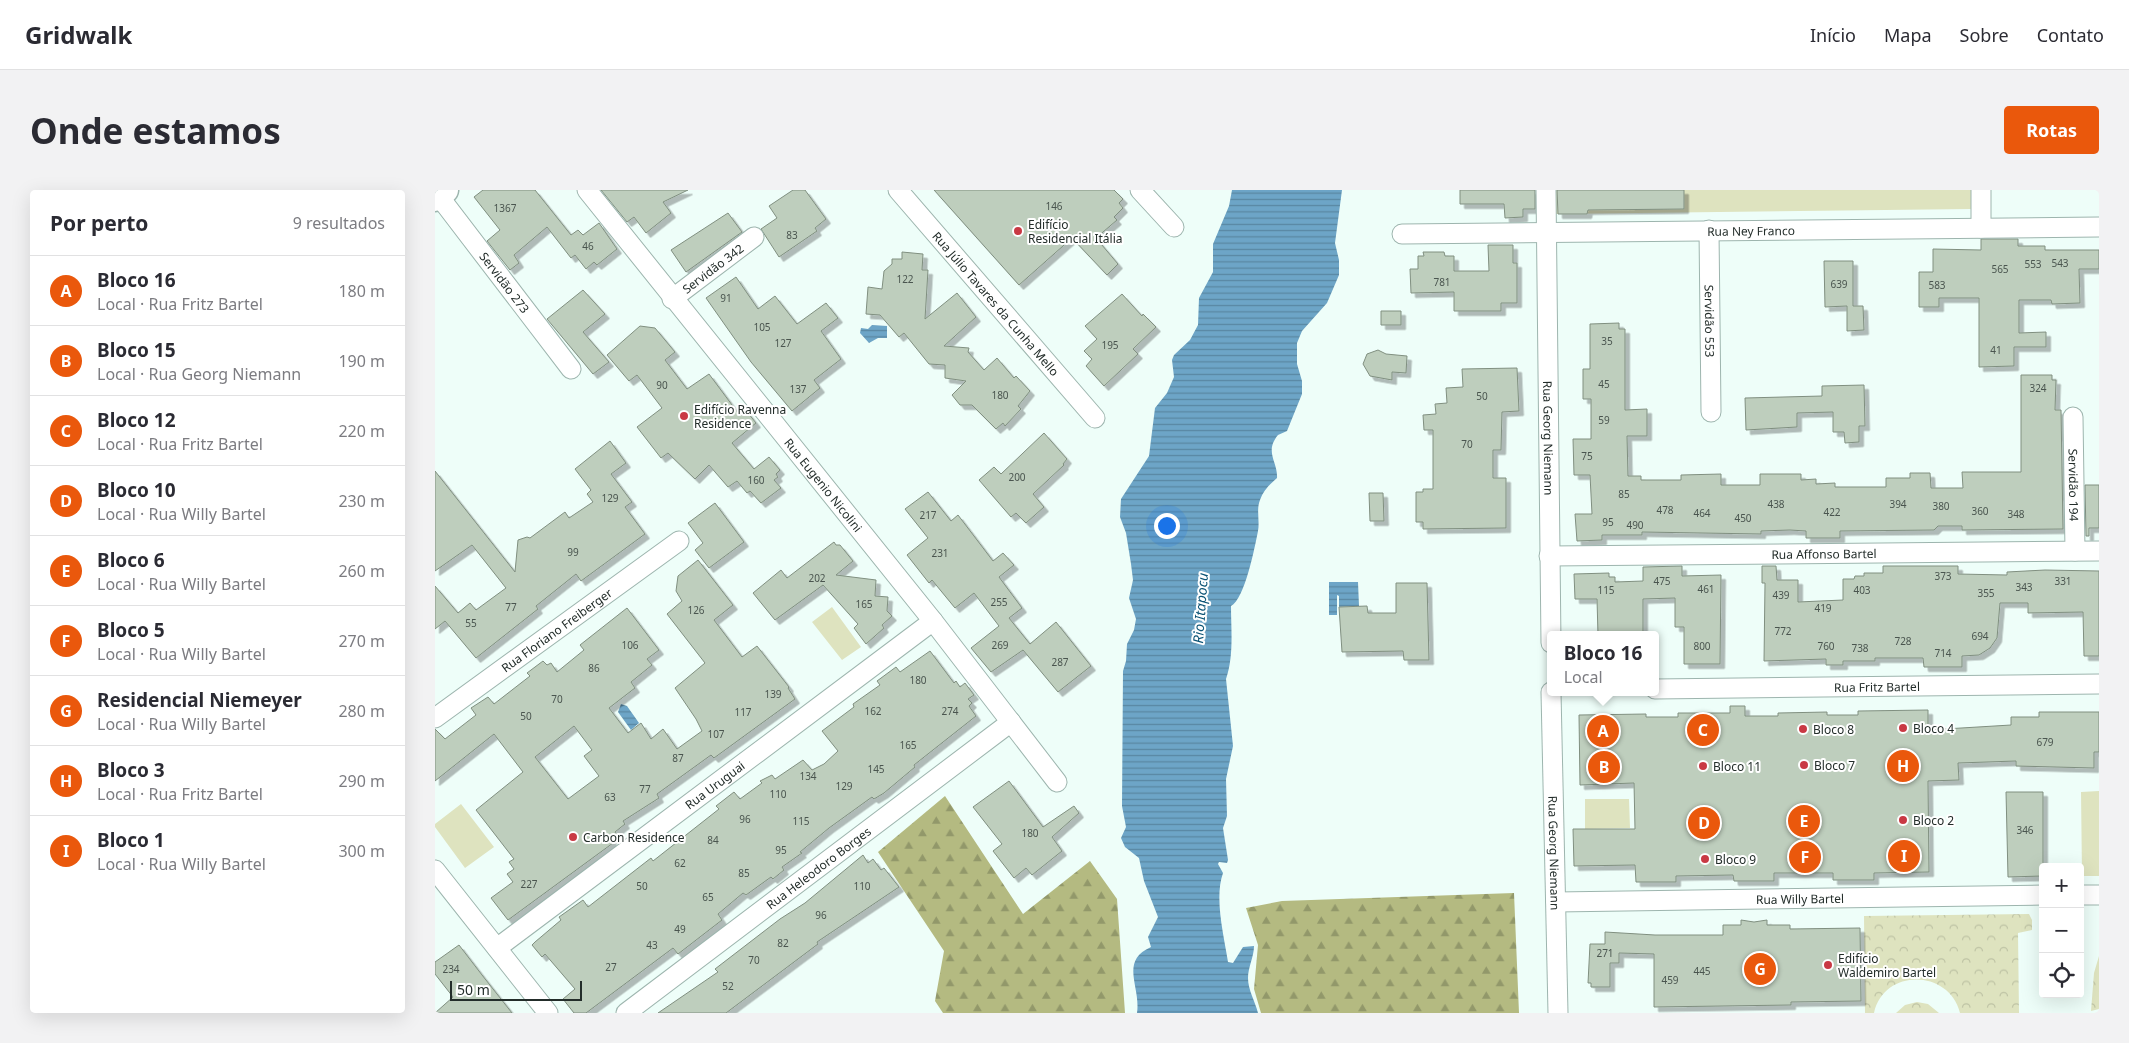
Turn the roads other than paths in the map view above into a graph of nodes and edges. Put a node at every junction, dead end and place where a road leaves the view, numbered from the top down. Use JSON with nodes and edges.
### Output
{"nodes":[{"id":1,"x":587,"y":190,"type":"edge"},
{"id":2,"x":899,"y":190,"type":"edge"},
{"id":3,"x":1139,"y":190,"type":"edge"},
{"id":4,"x":1546,"y":190,"type":"edge"},
{"id":5,"x":1981,"y":190,"type":"edge"},
{"id":6,"x":440,"y":194,"type":"edge"},
{"id":7,"x":1174,"y":227,"type":"dead end"},
{"id":8,"x":2099,"y":227,"type":"edge"},
{"id":9,"x":1981,"y":228,"type":"junction"},
{"id":10,"x":1709,"y":230,"type":"junction"},
{"id":11,"x":1545,"y":232,"type":"junction"},
{"id":12,"x":1402,"y":234,"type":"dead end"},
{"id":13,"x":754,"y":237,"type":"dead end"},
{"id":14,"x":672,"y":299,"type":"junction"},
{"id":15,"x":571,"y":369,"type":"dead end"},
{"id":16,"x":1711,"y":412,"type":"dead end"},
{"id":17,"x":2073,"y":417,"type":"dead end"},
{"id":18,"x":1095,"y":418,"type":"dead end"},
{"id":19,"x":679,"y":541,"type":"dead end"},
{"id":20,"x":2075,"y":551,"type":"junction"},
{"id":21,"x":2099,"y":551,"type":"edge"},
{"id":22,"x":1549,"y":556,"type":"junction"},
{"id":23,"x":933,"y":621,"type":"junction"},
{"id":24,"x":1551,"y":631,"type":"edge"},
{"id":25,"x":2099,"y":684,"type":"edge"},
{"id":26,"x":1659,"y":689,"type":"edge"},
{"id":27,"x":1551,"y":696,"type":"edge"},
{"id":28,"x":435,"y":718,"type":"edge"},
{"id":29,"x":1011,"y":722,"type":"junction"},
{"id":30,"x":1057,"y":782,"type":"dead end"},
{"id":31,"x":435,"y":870,"type":"edge"},
{"id":32,"x":2099,"y":894,"type":"edge"},
{"id":33,"x":2039,"y":895,"type":"edge"},
{"id":34,"x":2084,"y":895,"type":"edge"},
{"id":35,"x":1555,"y":902,"type":"junction"},
{"id":36,"x":497,"y":948,"type":"junction"},
{"id":37,"x":548,"y":1013,"type":"edge"},
{"id":38,"x":627,"y":1013,"type":"edge"},
{"id":39,"x":1558,"y":1013,"type":"edge"}],
"edges":[{"from":1,"to":14,"type":"street","name":"Rua Eugenio Nicolini"},
{"from":2,"to":18,"type":"street","name":"Rua Júlio Tavares da Cunha Mello"},
{"from":3,"to":7,"type":"street"},
{"from":4,"to":11,"type":"street","name":"Rua Georg Niemann"},
{"from":5,"to":9,"type":"street"},
{"from":6,"to":15,"type":"street","name":"Servidão 273"},
{"from":8,"to":9,"type":"street","name":"Rua Ney Franco"},
{"from":9,"to":10,"type":"street","name":"Rua Ney Franco"},
{"from":10,"to":11,"type":"street","name":"Rua Ney Franco"},
{"from":10,"to":16,"type":"street","name":"Servidão 553"},
{"from":11,"to":12,"type":"street","name":"Rua Ney Franco"},
{"from":11,"to":22,"type":"street","name":"Rua Georg Niemann"},
{"from":13,"to":14,"type":"street","name":"Servidão 342"},
{"from":14,"to":23,"type":"street","name":"Rua Eugenio Nicolini"},
{"from":17,"to":20,"type":"street","name":"Servidão 194"},
{"from":19,"to":28,"type":"street","name":"Rua Floriano Freiberger"},
{"from":20,"to":21,"type":"street","name":"Rua Affonso Bartel"},
{"from":20,"to":22,"type":"street","name":"Rua Affonso Bartel"},
{"from":22,"to":24,"type":"street","name":"Rua Georg Niemann"},
{"from":23,"to":29,"type":"street","name":"Rua Eugenio Nicolini"},
{"from":23,"to":36,"type":"street","name":"Rua Uruguai"},
{"from":25,"to":26,"type":"street","name":"Rua Fritz Bartel"},
{"from":27,"to":35,"type":"street","name":"Rua Georg Niemann"},
{"from":29,"to":30,"type":"street","name":"Rua Eugenio Nicolini"},
{"from":29,"to":38,"type":"street","name":"Rua Heleodoro Borges"},
{"from":31,"to":36,"type":"street"},
{"from":32,"to":34,"type":"street"},
{"from":33,"to":35,"type":"street","name":"Rua Willy Bartel"},
{"from":35,"to":39,"type":"street","name":"Rua Georg Niemann"},
{"from":36,"to":37,"type":"street"}]}
